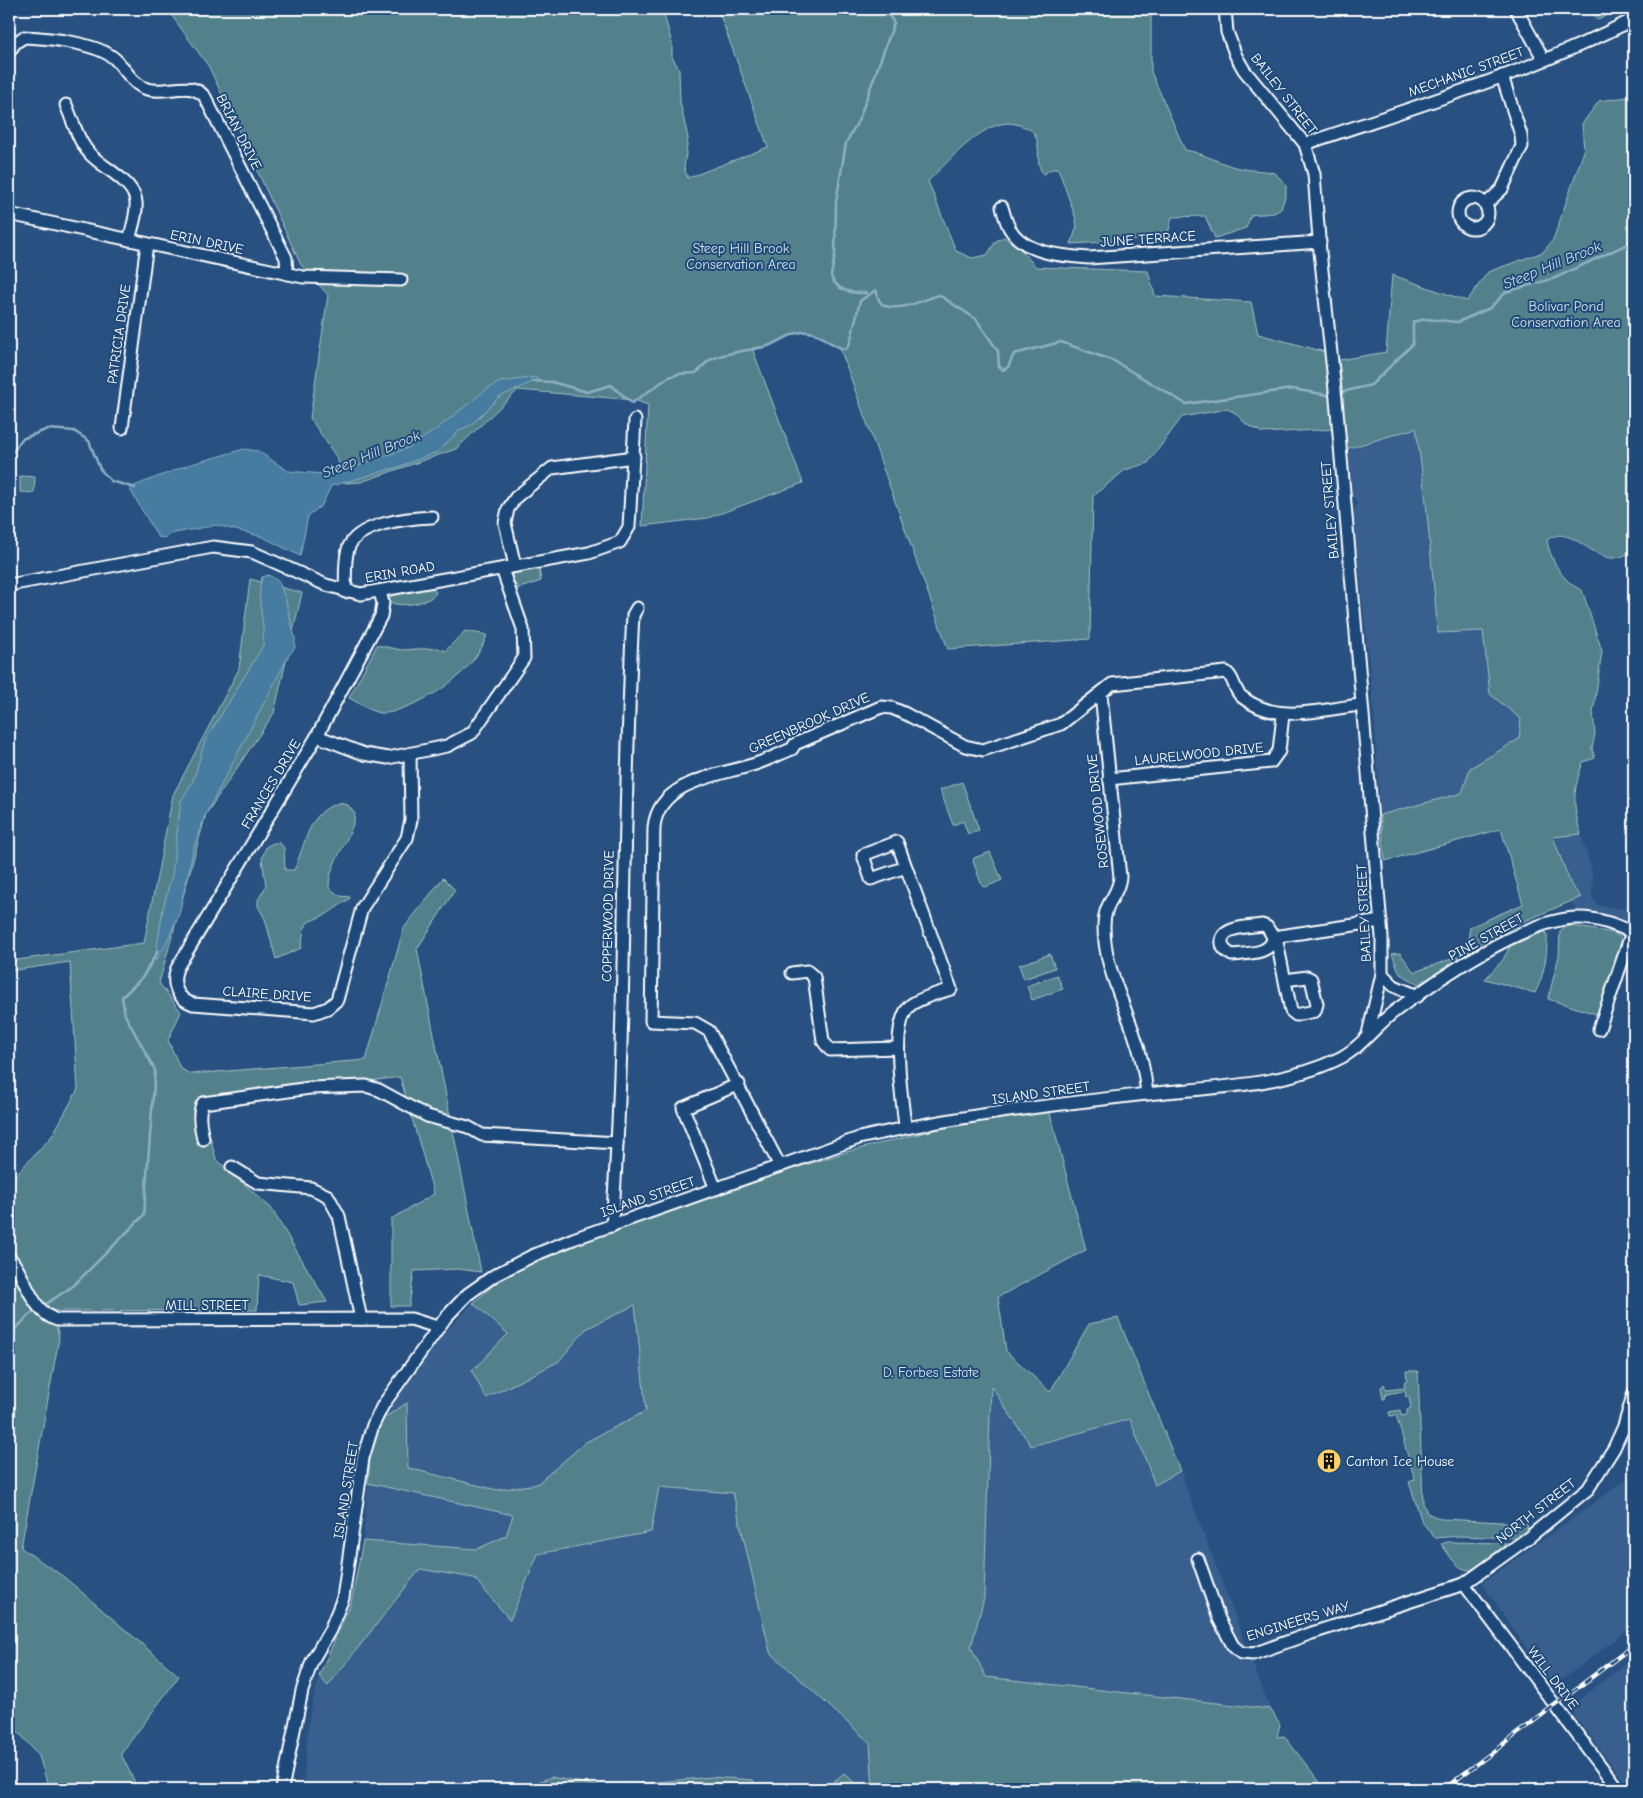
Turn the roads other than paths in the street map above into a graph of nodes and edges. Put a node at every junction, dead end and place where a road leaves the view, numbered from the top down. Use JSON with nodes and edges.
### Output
{"nodes":[{"id":1,"x":1225,"y":9,"type":"edge"},
{"id":2,"x":1516,"y":9,"type":"edge"},
{"id":3,"x":1634,"y":19,"type":"edge"},
{"id":4,"x":9,"y":52,"type":"edge"},
{"id":5,"x":1544,"y":60,"type":"junction"},
{"id":6,"x":1502,"y":76,"type":"junction"},
{"id":7,"x":66,"y":105,"type":"dead end"},
{"id":8,"x":1305,"y":144,"type":"junction"},
{"id":9,"x":1486,"y":205,"type":"dead end"},
{"id":10,"x":1002,"y":207,"type":"dead end"},
{"id":11,"x":9,"y":214,"type":"edge"},
{"id":12,"x":129,"y":240,"type":"junction"},
{"id":13,"x":1320,"y":242,"type":"junction"},
{"id":14,"x":147,"y":244,"type":"junction"},
{"id":15,"x":287,"y":274,"type":"junction"},
{"id":16,"x":402,"y":280,"type":"dead end"},
{"id":17,"x":635,"y":420,"type":"dead end"},
{"id":18,"x":122,"y":428,"type":"dead end"},
{"id":19,"x":634,"y":457,"type":"junction"},
{"id":20,"x":432,"y":516,"type":"dead end"},
{"id":21,"x":515,"y":566,"type":"junction"},
{"id":22,"x":502,"y":568,"type":"junction"},
{"id":23,"x":9,"y":585,"type":"edge"},
{"id":24,"x":345,"y":592,"type":"junction"},
{"id":25,"x":380,"y":592,"type":"junction"},
{"id":26,"x":637,"y":608,"type":"dead end"},
{"id":27,"x":1101,"y":694,"type":"junction"},
{"id":28,"x":1361,"y":705,"type":"junction"},
{"id":29,"x":1283,"y":714,"type":"junction"},
{"id":30,"x":317,"y":736,"type":"junction"},
{"id":31,"x":410,"y":755,"type":"junction"},
{"id":32,"x":1109,"y":779,"type":"junction"},
{"id":33,"x":906,"y":867,"type":"dead end"},
{"id":34,"x":1381,"y":920,"type":"junction"},
{"id":35,"x":1633,"y":932,"type":"edge"},
{"id":36,"x":792,"y":973,"type":"dead end"},
{"id":37,"x":1382,"y":974,"type":"junction"},
{"id":38,"x":1285,"y":980,"type":"dead end"},
{"id":39,"x":175,"y":987,"type":"joint"},
{"id":40,"x":1418,"y":996,"type":"junction"},
{"id":41,"x":1599,"y":1029,"type":"dead end"},
{"id":42,"x":1368,"y":1034,"type":"junction"},
{"id":43,"x":898,"y":1048,"type":"junction"},
{"id":44,"x":739,"y":1084,"type":"junction"},
{"id":45,"x":1147,"y":1094,"type":"junction"},
{"id":46,"x":905,"y":1127,"type":"junction"},
{"id":47,"x":203,"y":1139,"type":"dead end"},
{"id":48,"x":617,"y":1143,"type":"junction"},
{"id":49,"x":780,"y":1166,"type":"junction"},
{"id":50,"x":232,"y":1167,"type":"dead end"},
{"id":51,"x":716,"y":1189,"type":"junction"},
{"id":52,"x":612,"y":1226,"type":"junction"},
{"id":53,"x":9,"y":1257,"type":"edge"},
{"id":54,"x":361,"y":1319,"type":"junction"},
{"id":55,"x":438,"y":1327,"type":"junction"},
{"id":56,"x":1634,"y":1392,"type":"edge"},
{"id":57,"x":1198,"y":1559,"type":"dead end"},
{"id":58,"x":1464,"y":1584,"type":"junction"},
{"id":59,"x":282,"y":1789,"type":"edge"},
{"id":60,"x":1618,"y":1789,"type":"edge"}],
"edges":[{"from":1,"to":8,"type":"street","name":"BAILEY STREET"},
{"from":2,"to":5,"type":"street"},
{"from":3,"to":5,"type":"street","name":"MECHANIC STREET"},
{"from":4,"to":15,"type":"street","name":"BRIAN DRIVE"},
{"from":5,"to":6,"type":"street","name":"MECHANIC STREET"},
{"from":6,"to":8,"type":"street","name":"MECHANIC STREET"},
{"from":6,"to":9,"type":"street"},
{"from":7,"to":12,"type":"street"},
{"from":8,"to":13,"type":"street","name":"BAILEY STREET"},
{"from":10,"to":13,"type":"street","name":"JUNE TERRACE"},
{"from":11,"to":12,"type":"street","name":"ERIN DRIVE"},
{"from":12,"to":14,"type":"street","name":"ERIN DRIVE"},
{"from":13,"to":28,"type":"street","name":"BAILEY STREET"},
{"from":14,"to":15,"type":"street","name":"ERIN DRIVE"},
{"from":14,"to":18,"type":"street","name":"PATRICIA DRIVE"},
{"from":15,"to":16,"type":"street","name":"ERIN DRIVE"},
{"from":17,"to":19,"type":"street","name":"ERIN ROAD"},
{"from":19,"to":21,"type":"street","name":"ERIN ROAD"},
{"from":19,"to":21,"type":"street"},
{"from":20,"to":24,"type":"street"},
{"from":21,"to":22,"type":"street","name":"ERIN ROAD"},
{"from":22,"to":25,"type":"street","name":"ERIN ROAD"},
{"from":22,"to":31,"type":"street"},
{"from":23,"to":24,"type":"street","name":"ERIN ROAD"},
{"from":24,"to":25,"type":"street","name":"ERIN ROAD"},
{"from":25,"to":30,"type":"street","name":"FRANCES DRIVE"},
{"from":26,"to":48,"type":"street","name":"COPPERWOOD DRIVE"},
{"from":27,"to":29,"type":"street","name":"GREENBROOK DRIVE"},
{"from":27,"to":32,"type":"street","name":"ROSEWOOD DRIVE"},
{"from":27,"to":44,"type":"street","name":"GREENBROOK DRIVE"},
{"from":28,"to":29,"type":"street","name":"GREENBROOK DRIVE"},
{"from":28,"to":34,"type":"street","name":"BAILEY STREET"},
{"from":29,"to":32,"type":"street","name":"LAURELWOOD DRIVE"},
{"from":30,"to":31,"type":"street"},
{"from":30,"to":39,"type":"street","name":"FRANCES DRIVE"},
{"from":31,"to":39,"type":"street","name":"CLAIRE DRIVE"},
{"from":32,"to":45,"type":"street","name":"ROSEWOOD DRIVE"},
{"from":33,"to":43,"type":"street"},
{"from":34,"to":37,"type":"street","name":"BAILEY STREET"},
{"from":34,"to":38,"type":"street"},
{"from":35,"to":40,"type":"street","name":"PINE STREET"},
{"from":35,"to":41,"type":"street"},
{"from":36,"to":43,"type":"street"},
{"from":37,"to":40,"type":"street"},
{"from":37,"to":42,"type":"street","name":"BAILEY STREET"},
{"from":40,"to":42,"type":"street","name":"PINE STREET"},
{"from":42,"to":45,"type":"street","name":"ISLAND STREET"},
{"from":43,"to":46,"type":"street"},
{"from":44,"to":49,"type":"street","name":"GREENBROOK DRIVE"},
{"from":44,"to":51,"type":"street"},
{"from":45,"to":46,"type":"street","name":"ISLAND STREET"},
{"from":46,"to":49,"type":"street","name":"ISLAND STREET"},
{"from":47,"to":48,"type":"street"},
{"from":48,"to":52,"type":"street","name":"COPPERWOOD DRIVE"},
{"from":49,"to":51,"type":"street","name":"ISLAND STREET"},
{"from":50,"to":54,"type":"street"},
{"from":51,"to":52,"type":"street","name":"ISLAND STREET"},
{"from":52,"to":55,"type":"street","name":"ISLAND STREET"},
{"from":53,"to":54,"type":"street","name":"MILL STREET"},
{"from":54,"to":55,"type":"street","name":"MILL STREET"},
{"from":55,"to":59,"type":"street","name":"ISLAND STREET"},
{"from":56,"to":58,"type":"street","name":"NORTH STREET"},
{"from":57,"to":58,"type":"street","name":"ENGINEERS WAY"},
{"from":58,"to":60,"type":"street","name":"WILL DRIVE"}]}
